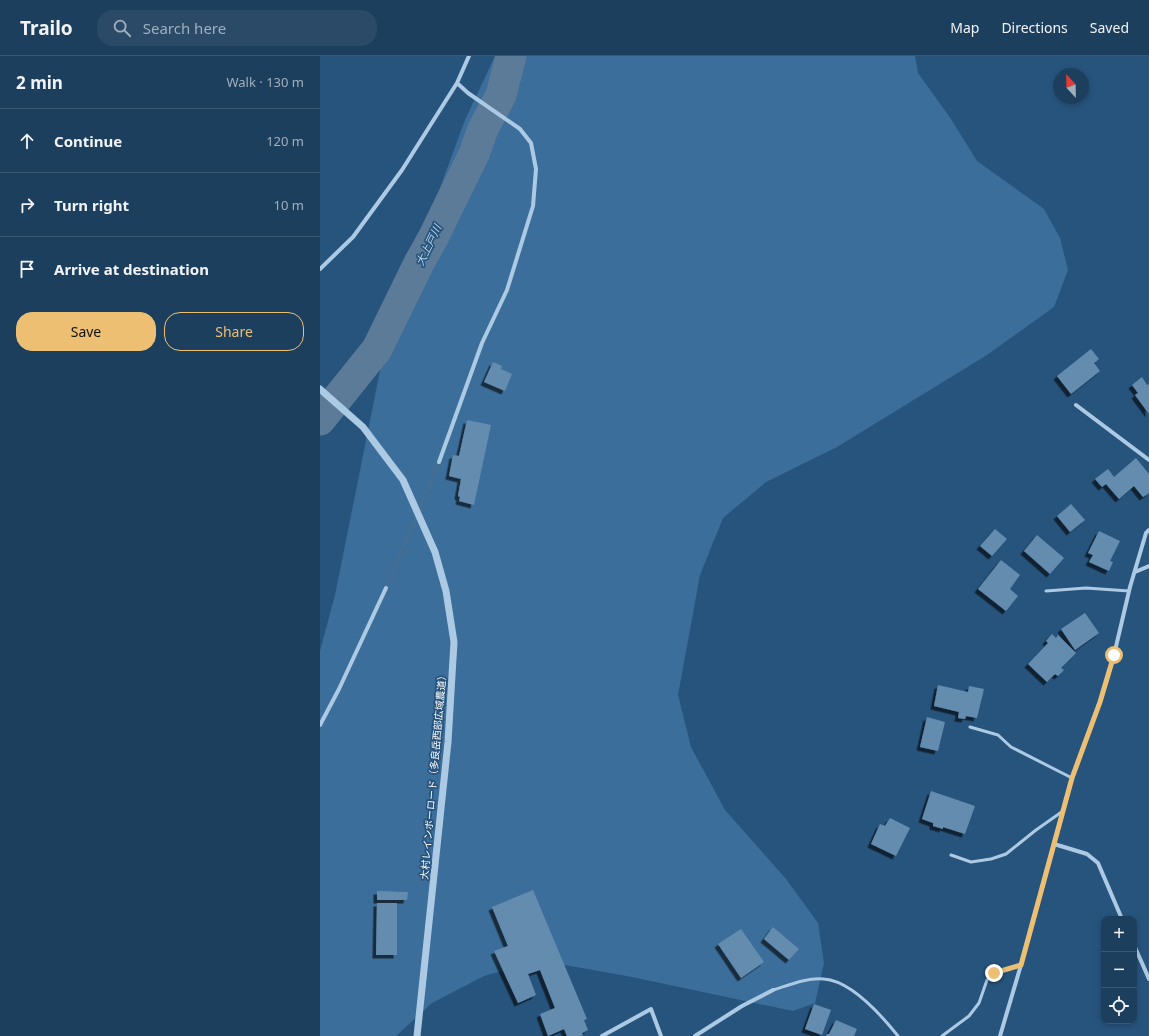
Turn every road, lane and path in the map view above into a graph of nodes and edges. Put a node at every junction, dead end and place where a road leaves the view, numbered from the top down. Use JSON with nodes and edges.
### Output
{"nodes":[{"id":1,"x":469,"y":56,"type":"edge"},
{"id":2,"x":457,"y":83,"type":"junction"},
{"id":3,"x":320,"y":269,"type":"edge"},
{"id":4,"x":320,"y":389,"type":"edge"},
{"id":5,"x":1076,"y":405,"type":"dead end"},
{"id":6,"x":1149,"y":460,"type":"edge"},
{"id":7,"x":439,"y":462,"type":"tunnel mouth"},
{"id":8,"x":1149,"y":530,"type":"edge"},
{"id":9,"x":1149,"y":566,"type":"edge"},
{"id":10,"x":1134,"y":572,"type":"junction"},
{"id":11,"x":386,"y":588,"type":"tunnel mouth"},
{"id":12,"x":1046,"y":591,"type":"dead end"},
{"id":13,"x":1129,"y":591,"type":"junction"},
{"id":14,"x":320,"y":725,"type":"edge"},
{"id":15,"x":970,"y":727,"type":"dead end"},
{"id":16,"x":1072,"y":778,"type":"junction"},
{"id":17,"x":1063,"y":811,"type":"junction"},
{"id":18,"x":1054,"y":844,"type":"junction"},
{"id":19,"x":951,"y":855,"type":"dead end"},
{"id":20,"x":1121,"y":916,"type":"edge"},
{"id":21,"x":1137,"y":952,"type":"edge"},
{"id":22,"x":1021,"y":965,"type":"junction"},
{"id":23,"x":1149,"y":979,"type":"edge"},
{"id":24,"x":773,"y":990,"type":"joint"},
{"id":25,"x":417,"y":1036,"type":"edge"},
{"id":26,"x":602,"y":1036,"type":"edge"},
{"id":27,"x":661,"y":1036,"type":"edge"},
{"id":28,"x":695,"y":1036,"type":"edge"},
{"id":29,"x":898,"y":1036,"type":"edge"},
{"id":30,"x":942,"y":1036,"type":"edge"},
{"id":31,"x":1000,"y":1036,"type":"edge"}],
"edges":[{"from":1,"to":2,"type":"street"},
{"from":2,"to":3,"type":"street"},
{"from":2,"to":7,"type":"street"},
{"from":4,"to":25,"type":"street","name":"大村レインボーロード（多良岳西部広域農道）"},
{"from":5,"to":6,"type":"street"},
{"from":8,"to":10,"type":"street"},
{"from":9,"to":10,"type":"street"},
{"from":10,"to":13,"type":"street"},
{"from":11,"to":14,"type":"street"},
{"from":12,"to":13,"type":"lane"},
{"from":13,"to":16,"type":"street"},
{"from":15,"to":16,"type":"lane"},
{"from":16,"to":17,"type":"street"},
{"from":17,"to":18,"type":"street"},
{"from":17,"to":19,"type":"lane"},
{"from":18,"to":20,"type":"street"},
{"from":18,"to":22,"type":"street"},
{"from":21,"to":23,"type":"street"},
{"from":22,"to":30,"type":"lane"},
{"from":22,"to":31,"type":"street"},
{"from":24,"to":28,"type":"street"},
{"from":24,"to":29,"type":"lane"},
{"from":26,"to":27,"type":"street"}]}
